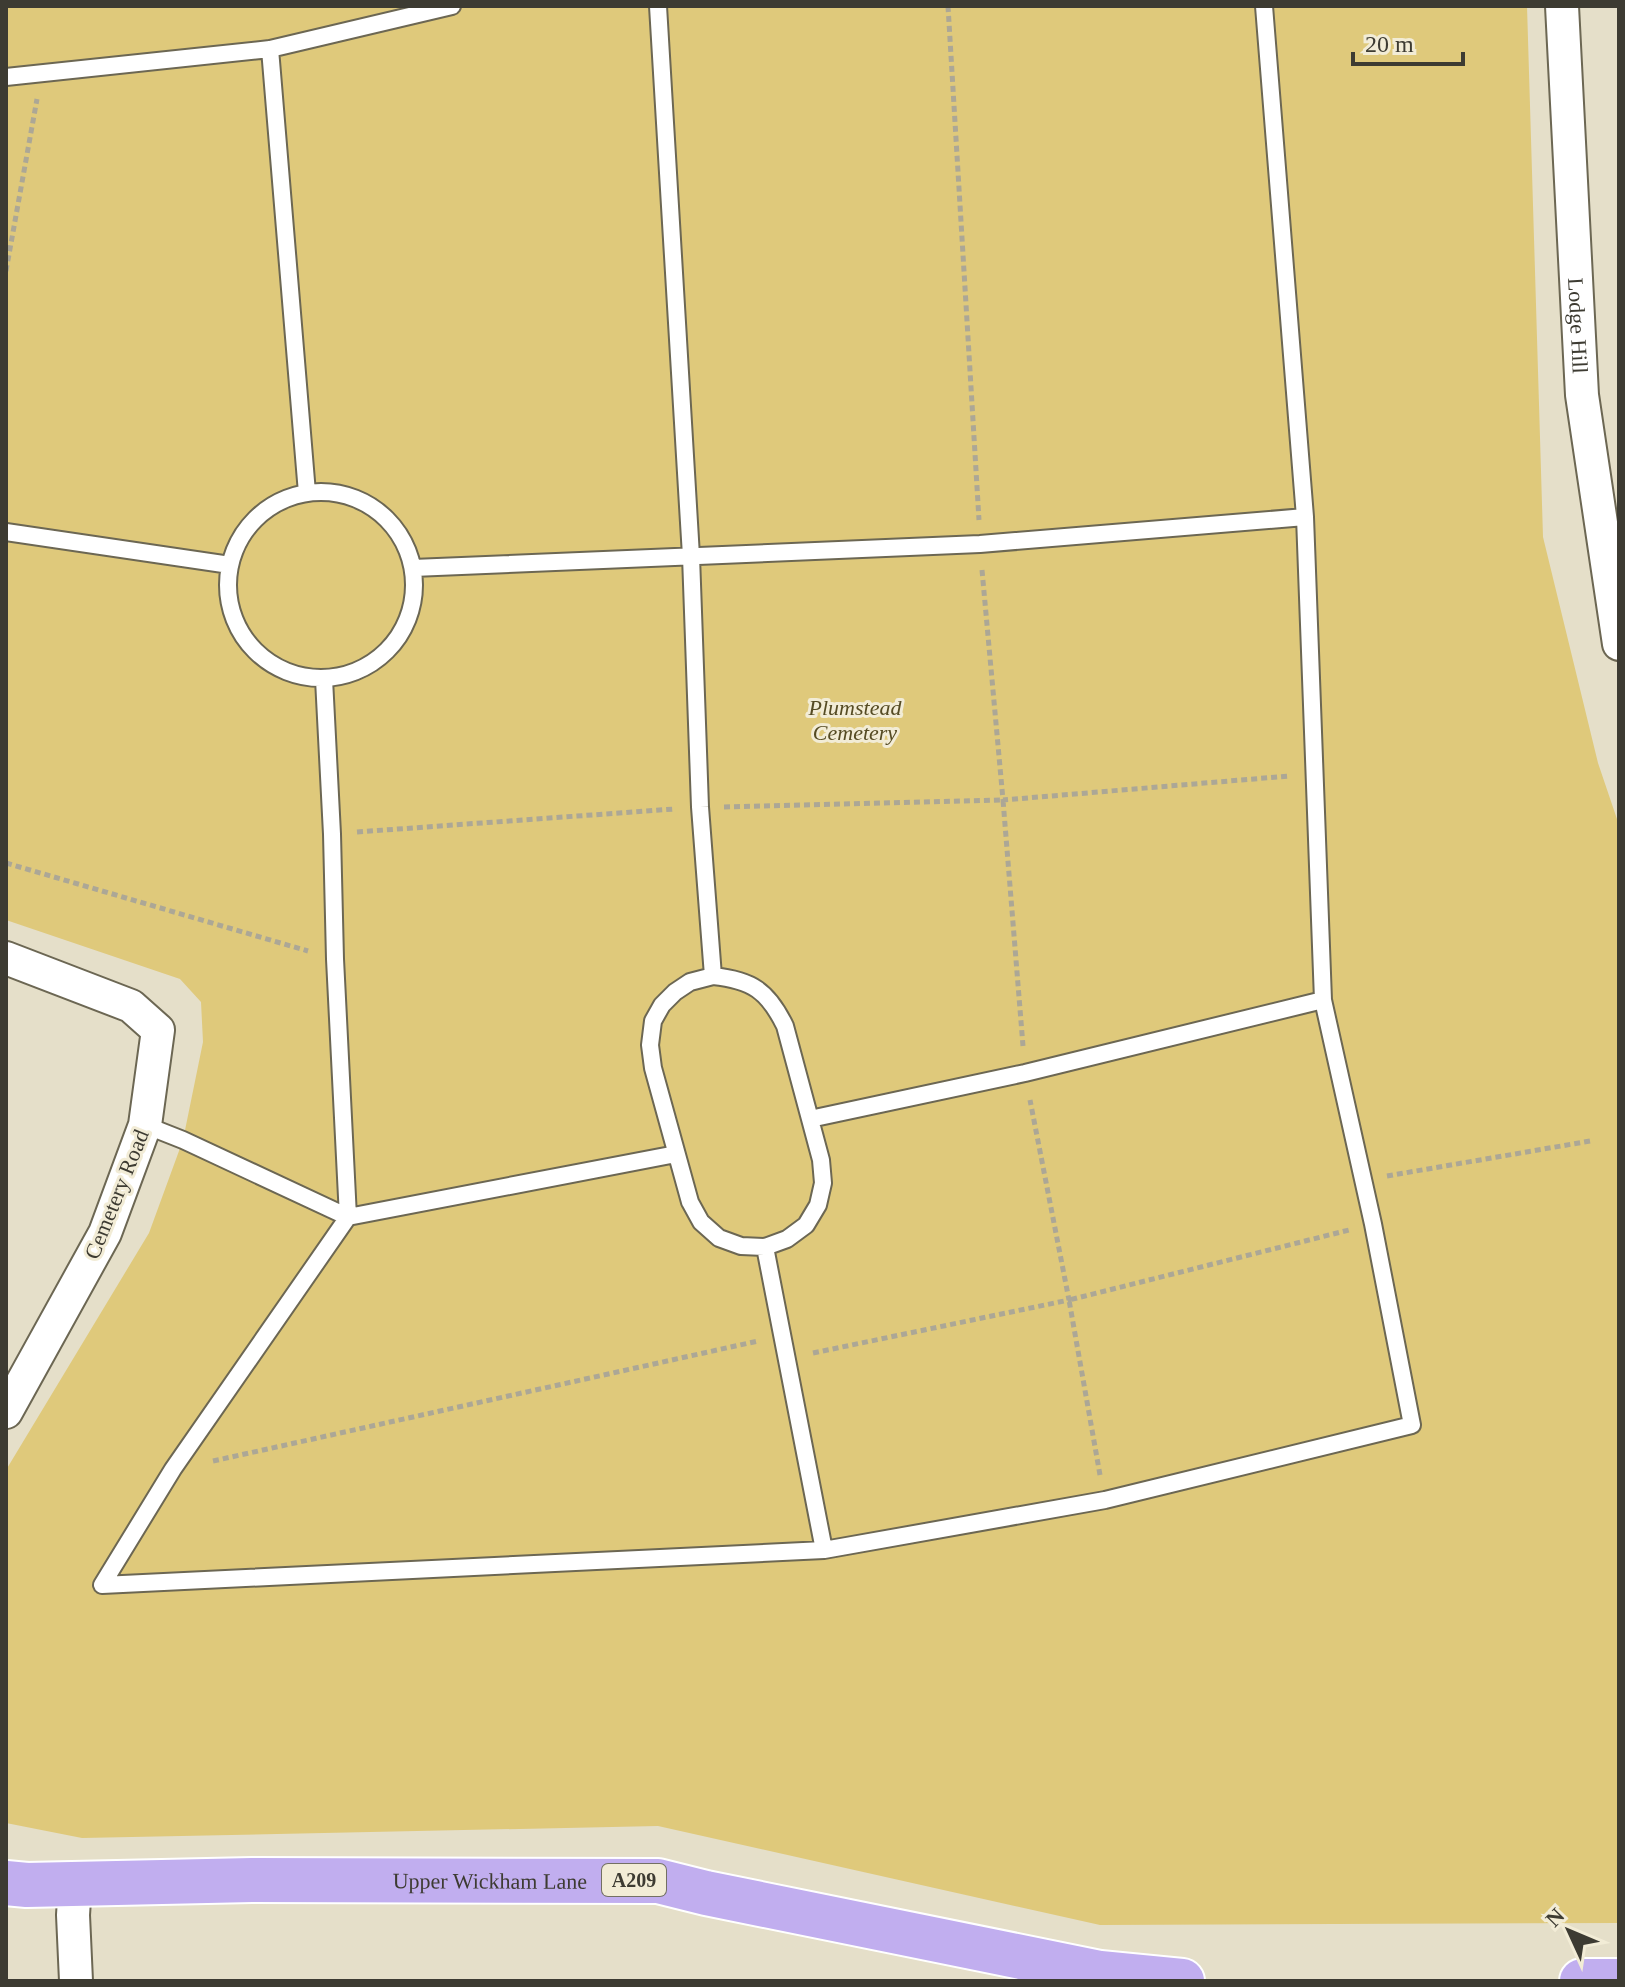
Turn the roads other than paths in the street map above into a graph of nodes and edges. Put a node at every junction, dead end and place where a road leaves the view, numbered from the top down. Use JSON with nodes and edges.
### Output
{"nodes":[{"id":1,"x":452,"y":6,"type":"edge"},
{"id":2,"x":658,"y":6,"type":"edge"},
{"id":3,"x":1264,"y":6,"type":"edge"},
{"id":4,"x":1562,"y":6,"type":"edge"},
{"id":5,"x":270,"y":49,"type":"junction"},
{"id":6,"x":6,"y":77,"type":"edge"},
{"id":7,"x":307,"y":493,"type":"junction"},
{"id":8,"x":1305,"y":517,"type":"junction"},
{"id":9,"x":6,"y":532,"type":"edge"},
{"id":10,"x":691,"y":556,"type":"junction"},
{"id":11,"x":230,"y":565,"type":"junction"},
{"id":12,"x":413,"y":568,"type":"junction"},
{"id":13,"x":1619,"y":644,"type":"edge"},
{"id":14,"x":324,"y":679,"type":"junction"},
{"id":15,"x":6,"y":958,"type":"edge"},
{"id":16,"x":713,"y":976,"type":"junction"},
{"id":17,"x":1323,"y":1000,"type":"junction"},
{"id":18,"x":810,"y":1119,"type":"junction"},
{"id":19,"x":145,"y":1125,"type":"junction"},
{"id":20,"x":676,"y":1154,"type":"junction"},
{"id":21,"x":348,"y":1217,"type":"junction"},
{"id":22,"x":765,"y":1247,"type":"junction"},
{"id":23,"x":6,"y":1412,"type":"edge"},
{"id":24,"x":824,"y":1550,"type":"junction"},
{"id":25,"x":6,"y":1883,"type":"edge"},
{"id":26,"x":75,"y":1884,"type":"junction"},
{"id":27,"x":1100,"y":1977,"type":"edge"},
{"id":28,"x":76,"y":1981,"type":"edge"},
{"id":29,"x":1182,"y":1981,"type":"edge"},
{"id":30,"x":1582,"y":1981,"type":"edge"},
{"id":31,"x":1619,"y":1981,"type":"edge"}],
"edges":[{"from":1,"to":5,"type":"lane"},
{"from":2,"to":10,"type":"lane"},
{"from":3,"to":8,"type":"lane"},
{"from":4,"to":13,"type":"street","name":"Lodge Hill"},
{"from":5,"to":6,"type":"lane"},
{"from":5,"to":7,"type":"lane"},
{"from":7,"to":11,"type":"lane"},
{"from":7,"to":12,"type":"lane"},
{"from":8,"to":10,"type":"lane"},
{"from":8,"to":17,"type":"lane"},
{"from":9,"to":11,"type":"lane"},
{"from":10,"to":12,"type":"lane"},
{"from":10,"to":16,"type":"lane"},
{"from":11,"to":14,"type":"lane"},
{"from":12,"to":14,"type":"lane"},
{"from":14,"to":21,"type":"lane"},
{"from":15,"to":19,"type":"street","name":"Cemetery Road"},
{"from":16,"to":18,"type":"lane"},
{"from":16,"to":20,"type":"lane"},
{"from":17,"to":18,"type":"lane"},
{"from":17,"to":24,"type":"lane"},
{"from":18,"to":22,"type":"lane"},
{"from":19,"to":21,"type":"lane"},
{"from":19,"to":23,"type":"street","name":"Cemetery Road"},
{"from":20,"to":21,"type":"lane"},
{"from":20,"to":22,"type":"lane"},
{"from":21,"to":24,"type":"lane"},
{"from":22,"to":24,"type":"lane"},
{"from":25,"to":26,"type":"main road","number":"A209"},
{"from":26,"to":27,"type":"main road","name":"Upper Wickham Lane","number":"A209"},
{"from":26,"to":28,"type":"street"},
{"from":27,"to":29,"type":"main road","name":"Upper Wickham Lane","number":"A209"},
{"from":30,"to":31,"type":"main road"}]}
